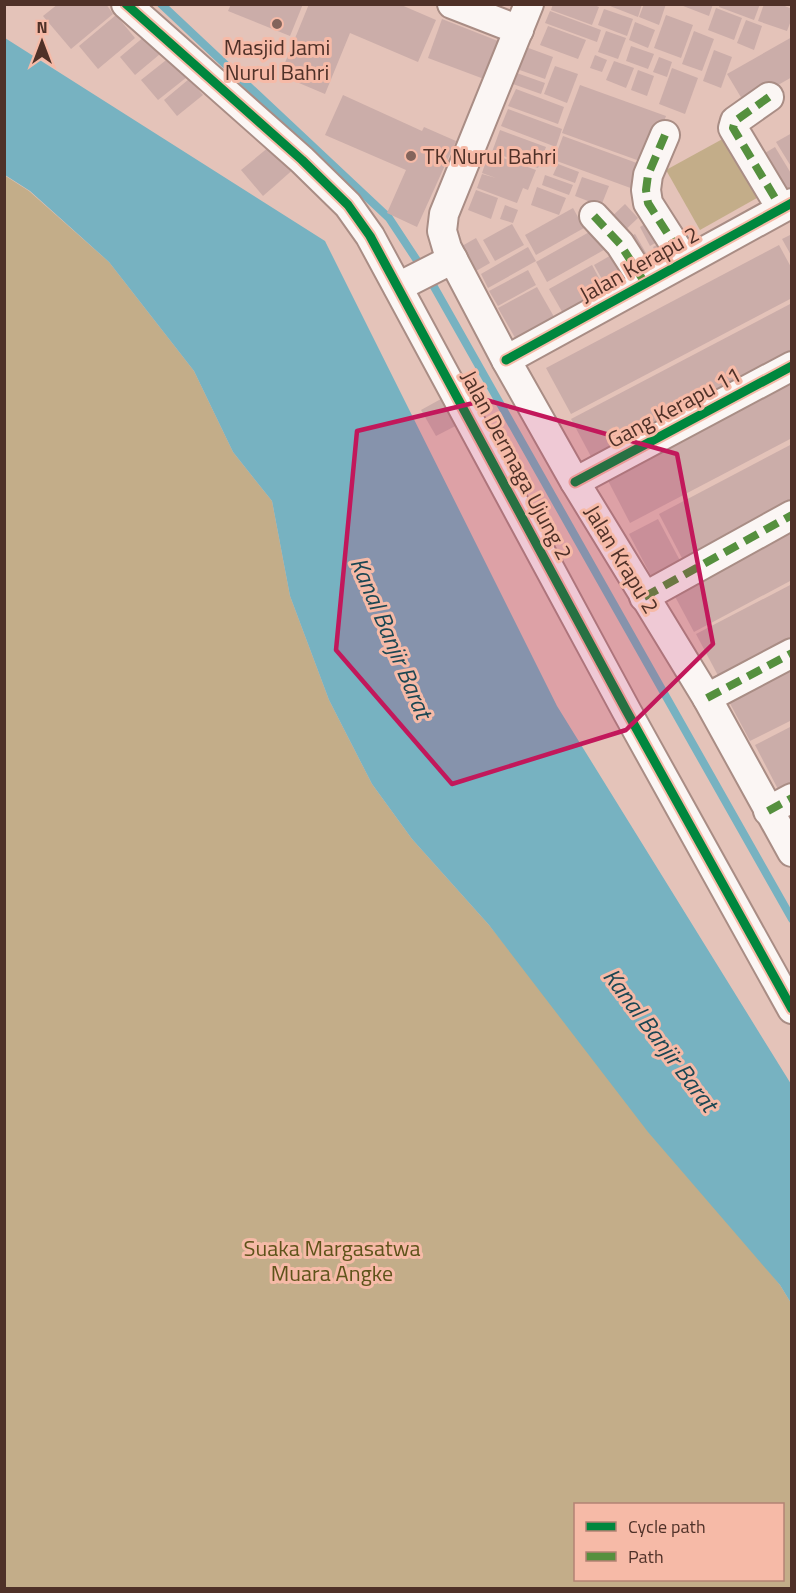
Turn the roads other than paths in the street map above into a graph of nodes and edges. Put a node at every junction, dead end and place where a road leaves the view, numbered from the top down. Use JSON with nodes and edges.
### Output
{"nodes":[{"id":1,"x":126,"y":4,"type":"edge"},
{"id":2,"x":452,"y":4,"type":"edge"},
{"id":3,"x":524,"y":17,"type":"edge"},
{"id":4,"x":769,"y":97,"type":"dead end"},
{"id":5,"x":665,"y":135,"type":"dead end"},
{"id":6,"x":786,"y":206,"type":"edge"},
{"id":7,"x":594,"y":216,"type":"dead end"},
{"id":8,"x":685,"y":261,"type":"junction"},
{"id":9,"x":449,"y":262,"type":"junction"},
{"id":10,"x":645,"y":283,"type":"junction"},
{"id":11,"x":402,"y":285,"type":"junction"},
{"id":12,"x":506,"y":360,"type":"junction"},
{"id":13,"x":792,"y":366,"type":"edge"},
{"id":14,"x":575,"y":482,"type":"junction"},
{"id":15,"x":792,"y":515,"type":"edge"},
{"id":16,"x":644,"y":597,"type":"junction"},
{"id":17,"x":792,"y":653,"type":"edge"},
{"id":18,"x":706,"y":698,"type":"junction"},
{"id":19,"x":780,"y":804,"type":"edge"},
{"id":20,"x":792,"y":852,"type":"edge"},
{"id":21,"x":792,"y":1009,"type":"edge"}],
"edges":[{"from":1,"to":11,"type":"street","name":"Jalan Dermaga Ujung 2"},
{"from":2,"to":3,"type":"street"},
{"from":3,"to":9,"type":"street","name":"Jalan Krapu 2"},
{"from":4,"to":6,"type":"street"},
{"from":5,"to":8,"type":"street"},
{"from":6,"to":8,"type":"street","name":"Jalan Kerapu 2"},
{"from":7,"to":10,"type":"street"},
{"from":8,"to":10,"type":"street","name":"Jalan Kerapu 2"},
{"from":9,"to":11,"type":"street"},
{"from":9,"to":12,"type":"street","name":"Jalan Krapu 2"},
{"from":10,"to":12,"type":"street","name":"Jalan Kerapu 2"},
{"from":11,"to":21,"type":"street","name":"Jalan Dermaga Ujung 2"},
{"from":12,"to":14,"type":"street","name":"Jalan Krapu 2"},
{"from":13,"to":14,"type":"street","name":"Gang Kerapu 11"},
{"from":14,"to":16,"type":"street","name":"Jalan Krapu 2"},
{"from":15,"to":16,"type":"street"},
{"from":16,"to":18,"type":"street","name":"Jalan Krapu 2"},
{"from":17,"to":18,"type":"street"},
{"from":18,"to":19,"type":"street","name":"Jalan Krapu 2"},
{"from":19,"to":20,"type":"street","name":"Jalan Krapu 2"}]}
